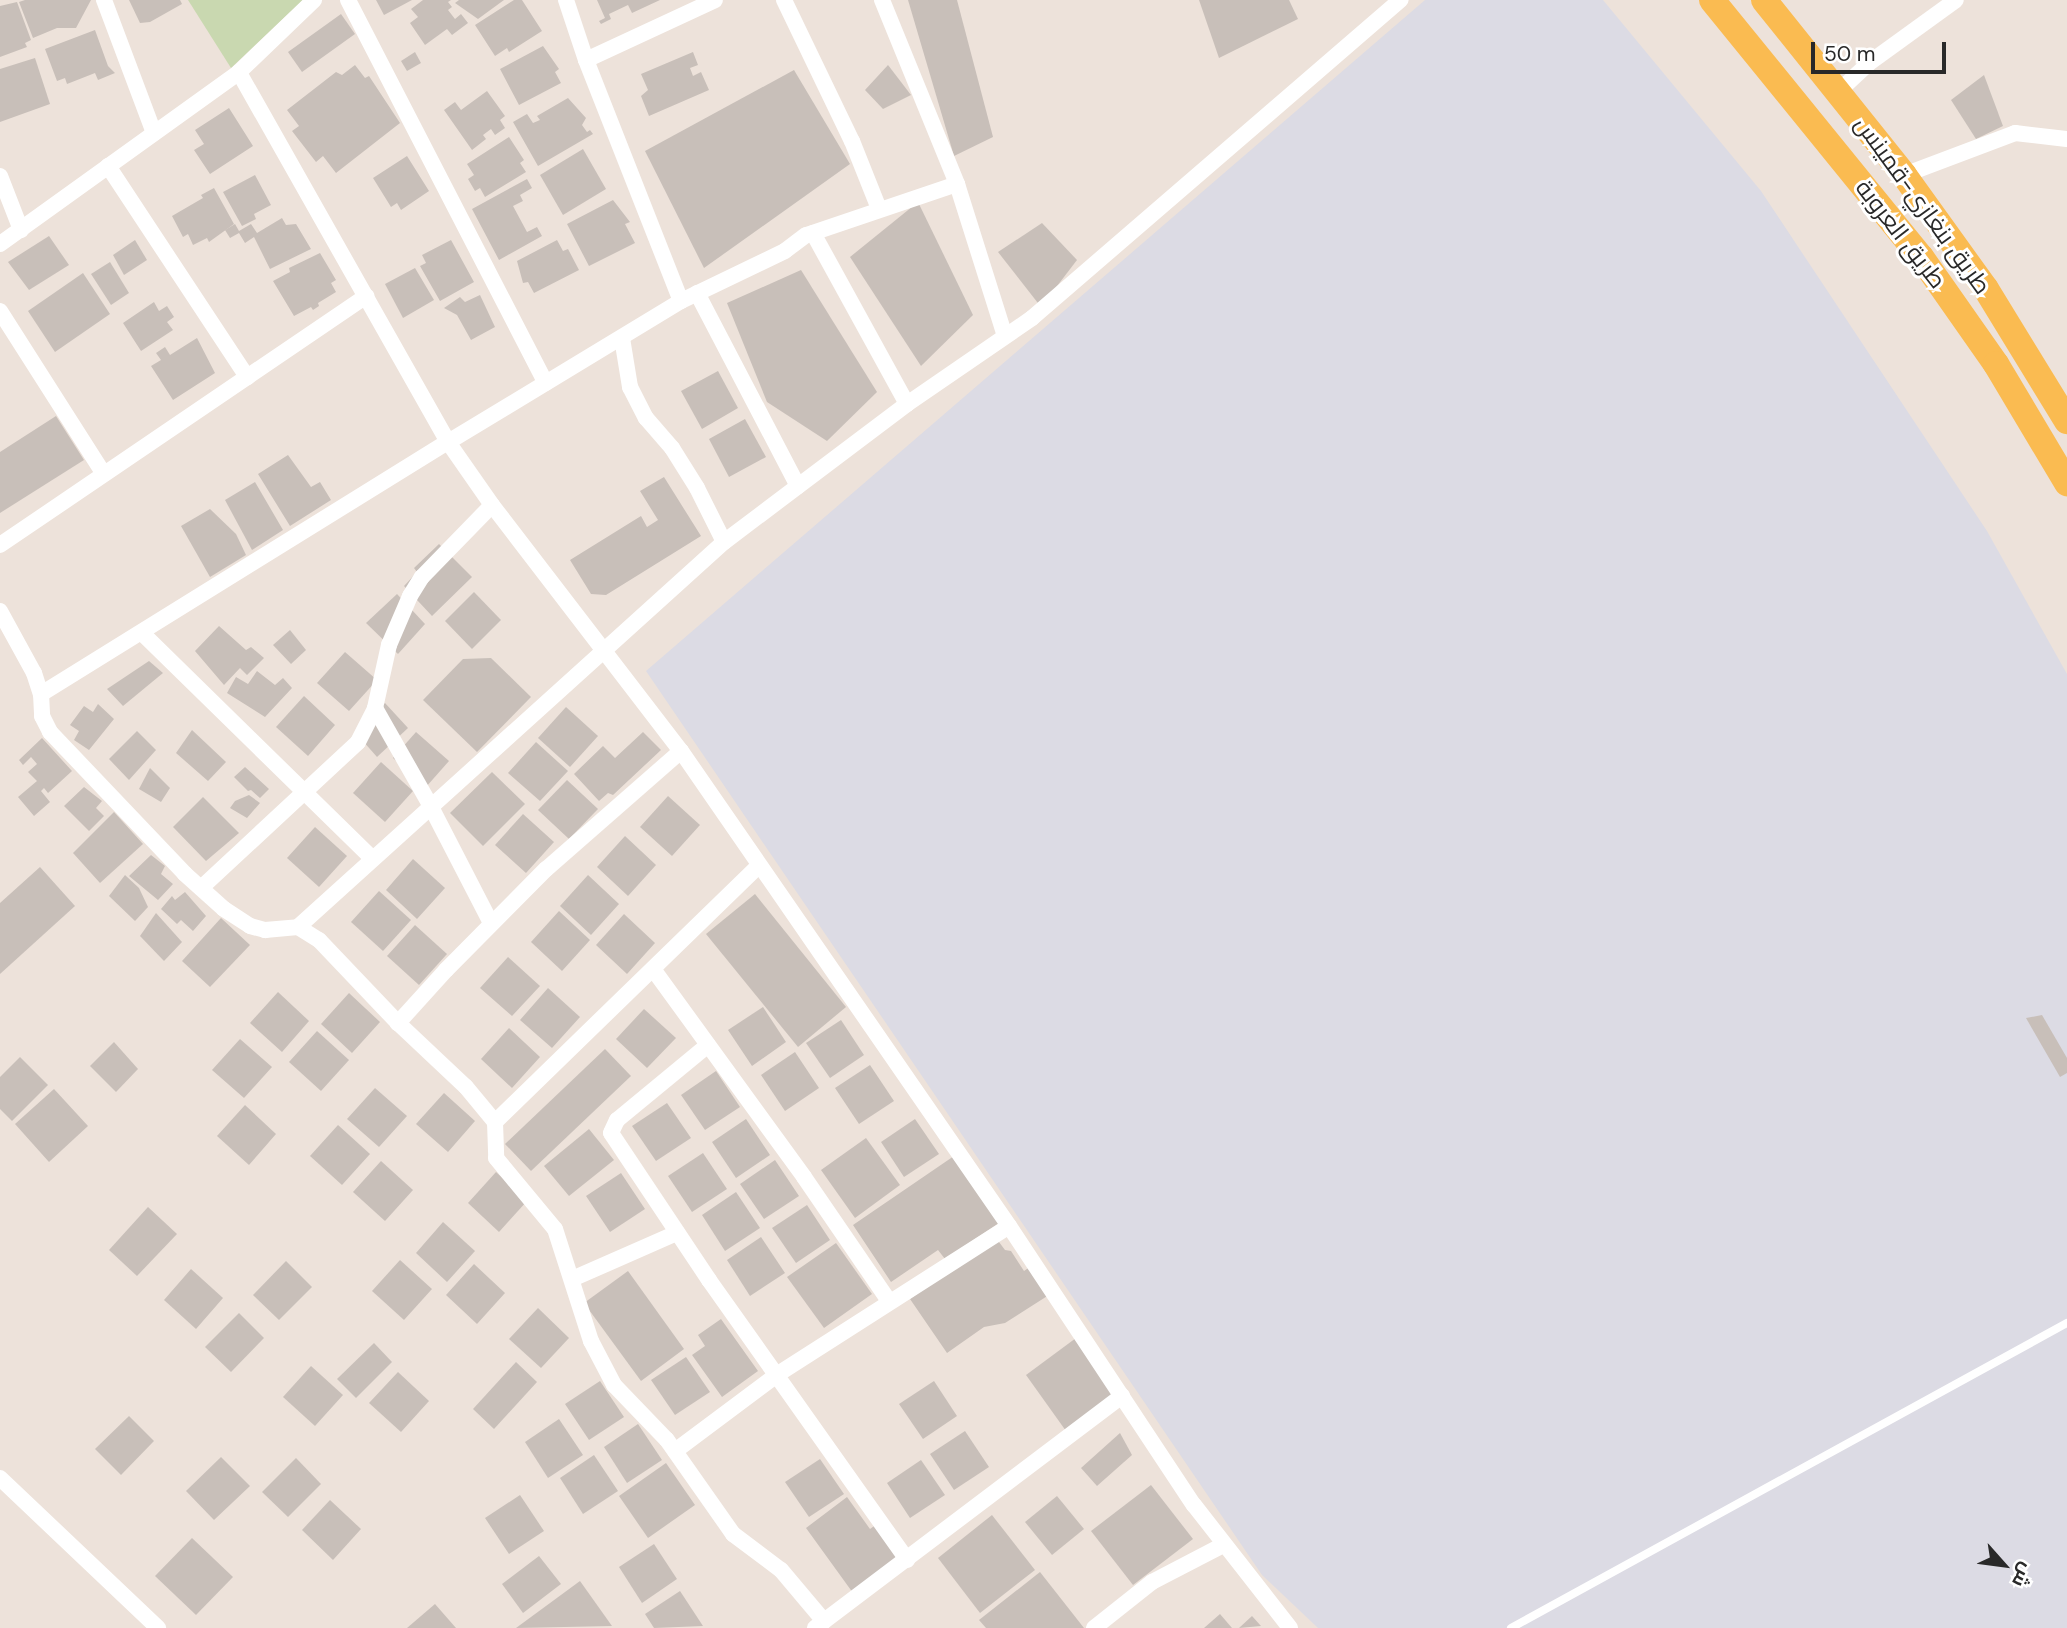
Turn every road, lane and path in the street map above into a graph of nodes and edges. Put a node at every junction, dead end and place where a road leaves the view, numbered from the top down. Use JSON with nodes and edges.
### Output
{"nodes":[{"id":1,"x":104,"y":0,"type":"edge"},
{"id":2,"x":314,"y":0,"type":"edge"},
{"id":3,"x":348,"y":0,"type":"edge"},
{"id":4,"x":566,"y":0,"type":"edge"},
{"id":5,"x":715,"y":0,"type":"edge"},
{"id":6,"x":784,"y":0,"type":"edge"},
{"id":7,"x":882,"y":0,"type":"edge"},
{"id":8,"x":1401,"y":0,"type":"edge"},
{"id":9,"x":1712,"y":0,"type":"edge"},
{"id":10,"x":1764,"y":0,"type":"edge"},
{"id":11,"x":1956,"y":0,"type":"edge"},
{"id":12,"x":586,"y":60,"type":"junction"},
{"id":13,"x":239,"y":72,"type":"junction"},
{"id":14,"x":1838,"y":92,"type":"junction"},
{"id":15,"x":154,"y":133,"type":"junction"},
{"id":16,"x":2067,"y":139,"type":"edge"},
{"id":17,"x":108,"y":166,"type":"junction"},
{"id":18,"x":1904,"y":175,"type":"junction"},
{"id":19,"x":0,"y":176,"type":"edge"},
{"id":20,"x":957,"y":184,"type":"junction"},
{"id":21,"x":879,"y":209,"type":"junction"},
{"id":22,"x":21,"y":230,"type":"junction"},
{"id":23,"x":813,"y":233,"type":"junction"},
{"id":24,"x":0,"y":244,"type":"edge"},
{"id":25,"x":697,"y":293,"type":"junction"},
{"id":26,"x":366,"y":296,"type":"junction"},
{"id":27,"x":681,"y":301,"type":"junction"},
{"id":28,"x":0,"y":311,"type":"edge"},
{"id":29,"x":1005,"y":336,"type":"junction"},
{"id":30,"x":622,"y":338,"type":"junction"},
{"id":31,"x":247,"y":377,"type":"junction"},
{"id":32,"x":546,"y":383,"type":"junction"},
{"id":33,"x":907,"y":404,"type":"junction"},
{"id":34,"x":2067,"y":421,"type":"edge"},
{"id":35,"x":448,"y":442,"type":"junction"},
{"id":36,"x":104,"y":474,"type":"junction"},
{"id":37,"x":2067,"y":483,"type":"edge"},
{"id":38,"x":798,"y":486,"type":"junction"},
{"id":39,"x":492,"y":505,"type":"junction"},
{"id":40,"x":724,"y":542,"type":"junction"},
{"id":41,"x":0,"y":545,"type":"edge"},
{"id":42,"x":0,"y":611,"type":"edge"},
{"id":43,"x":142,"y":633,"type":"junction"},
{"id":44,"x":603,"y":648,"type":"junction"},
{"id":45,"x":41,"y":694,"type":"junction"},
{"id":46,"x":375,"y":708,"type":"junction"},
{"id":47,"x":681,"y":751,"type":"junction"},
{"id":48,"x":303,"y":792,"type":"junction"},
{"id":49,"x":430,"y":805,"type":"junction"},
{"id":50,"x":372,"y":858,"type":"junction"},
{"id":51,"x":758,"y":866,"type":"junction"},
{"id":52,"x":201,"y":888,"type":"junction"},
{"id":53,"x":491,"y":923,"type":"junction"},
{"id":54,"x":298,"y":927,"type":"junction"},
{"id":55,"x":653,"y":970,"type":"junction"},
{"id":56,"x":398,"y":1024,"type":"junction"},
{"id":57,"x":708,"y":1045,"type":"junction"},
{"id":58,"x":495,"y":1122,"type":"junction"},
{"id":59,"x":1010,"y":1226,"type":"junction"},
{"id":60,"x":677,"y":1233,"type":"junction"},
{"id":61,"x":572,"y":1279,"type":"junction"},
{"id":62,"x":889,"y":1301,"type":"junction"},
{"id":63,"x":2067,"y":1323,"type":"edge"},
{"id":64,"x":778,"y":1374,"type":"junction"},
{"id":65,"x":1122,"y":1396,"type":"junction"},
{"id":66,"x":675,"y":1451,"type":"junction"},
{"id":67,"x":0,"y":1478,"type":"edge"},
{"id":68,"x":1223,"y":1545,"type":"junction"},
{"id":69,"x":907,"y":1560,"type":"junction"},
{"id":70,"x":819,"y":1625,"type":"edge"},
{"id":71,"x":158,"y":1628,"type":"edge"},
{"id":72,"x":1094,"y":1628,"type":"edge"},
{"id":73,"x":1290,"y":1628,"type":"edge"},
{"id":74,"x":1511,"y":1628,"type":"edge"}],
"edges":[{"from":1,"to":15,"type":"street"},
{"from":2,"to":13,"type":"street"},
{"from":3,"to":32,"type":"street"},
{"from":4,"to":12,"type":"street"},
{"from":5,"to":12,"type":"street"},
{"from":6,"to":21,"type":"street"},
{"from":7,"to":20,"type":"street"},
{"from":8,"to":29,"type":"street"},
{"from":9,"to":37,"type":"main road","name":"طريق العروبة"},
{"from":10,"to":14,"type":"main road","name":"طريق بنغازي-قمينس"},
{"from":11,"to":14,"type":"street"},
{"from":12,"to":27,"type":"street"},
{"from":13,"to":15,"type":"street"},
{"from":13,"to":26,"type":"street"},
{"from":14,"to":18,"type":"main road","name":"طريق بنغازي-قمينس"},
{"from":15,"to":17,"type":"street"},
{"from":16,"to":18,"type":"street"},
{"from":17,"to":22,"type":"street"},
{"from":17,"to":31,"type":"street"},
{"from":18,"to":34,"type":"main road","name":"طريق بنغازي-قمينس"},
{"from":19,"to":22,"type":"street"},
{"from":20,"to":21,"type":"street"},
{"from":20,"to":29,"type":"street"},
{"from":21,"to":23,"type":"street"},
{"from":22,"to":24,"type":"street"},
{"from":23,"to":25,"type":"street"},
{"from":23,"to":33,"type":"street"},
{"from":25,"to":27,"type":"street"},
{"from":25,"to":38,"type":"street"},
{"from":26,"to":31,"type":"street"},
{"from":26,"to":35,"type":"street"},
{"from":27,"to":30,"type":"street"},
{"from":28,"to":36,"type":"street"},
{"from":29,"to":33,"type":"street"},
{"from":30,"to":32,"type":"street"},
{"from":30,"to":40,"type":"street"},
{"from":31,"to":36,"type":"street"},
{"from":32,"to":35,"type":"street"},
{"from":33,"to":38,"type":"street"},
{"from":35,"to":39,"type":"street"},
{"from":35,"to":43,"type":"street"},
{"from":36,"to":41,"type":"street"},
{"from":38,"to":40,"type":"street"},
{"from":39,"to":44,"type":"street"},
{"from":39,"to":46,"type":"street"},
{"from":40,"to":44,"type":"street"},
{"from":42,"to":45,"type":"street"},
{"from":43,"to":45,"type":"street"},
{"from":43,"to":48,"type":"street"},
{"from":44,"to":47,"type":"street"},
{"from":44,"to":49,"type":"street"},
{"from":45,"to":52,"type":"street"},
{"from":46,"to":48,"type":"street"},
{"from":46,"to":49,"type":"street"},
{"from":47,"to":51,"type":"street"},
{"from":47,"to":53,"type":"street"},
{"from":48,"to":50,"type":"street"},
{"from":48,"to":52,"type":"street"},
{"from":49,"to":50,"type":"street"},
{"from":49,"to":53,"type":"street"},
{"from":50,"to":54,"type":"street"},
{"from":51,"to":55,"type":"street"},
{"from":51,"to":59,"type":"street"},
{"from":52,"to":54,"type":"street"},
{"from":53,"to":56,"type":"street"},
{"from":54,"to":56,"type":"street"},
{"from":55,"to":57,"type":"street"},
{"from":55,"to":58,"type":"street"},
{"from":56,"to":58,"type":"street"},
{"from":57,"to":60,"type":"street"},
{"from":57,"to":62,"type":"street"},
{"from":58,"to":61,"type":"street"},
{"from":59,"to":62,"type":"street"},
{"from":59,"to":65,"type":"street"},
{"from":60,"to":61,"type":"street"},
{"from":60,"to":64,"type":"street"},
{"from":61,"to":66,"type":"street"},
{"from":62,"to":64,"type":"street"},
{"from":63,"to":74,"type":"lane"},
{"from":64,"to":66,"type":"street"},
{"from":64,"to":69,"type":"street"},
{"from":65,"to":68,"type":"street"},
{"from":65,"to":69,"type":"street"},
{"from":66,"to":70,"type":"street"},
{"from":67,"to":71,"type":"street"},
{"from":68,"to":72,"type":"street"},
{"from":68,"to":73,"type":"street"},
{"from":69,"to":70,"type":"street"}]}
